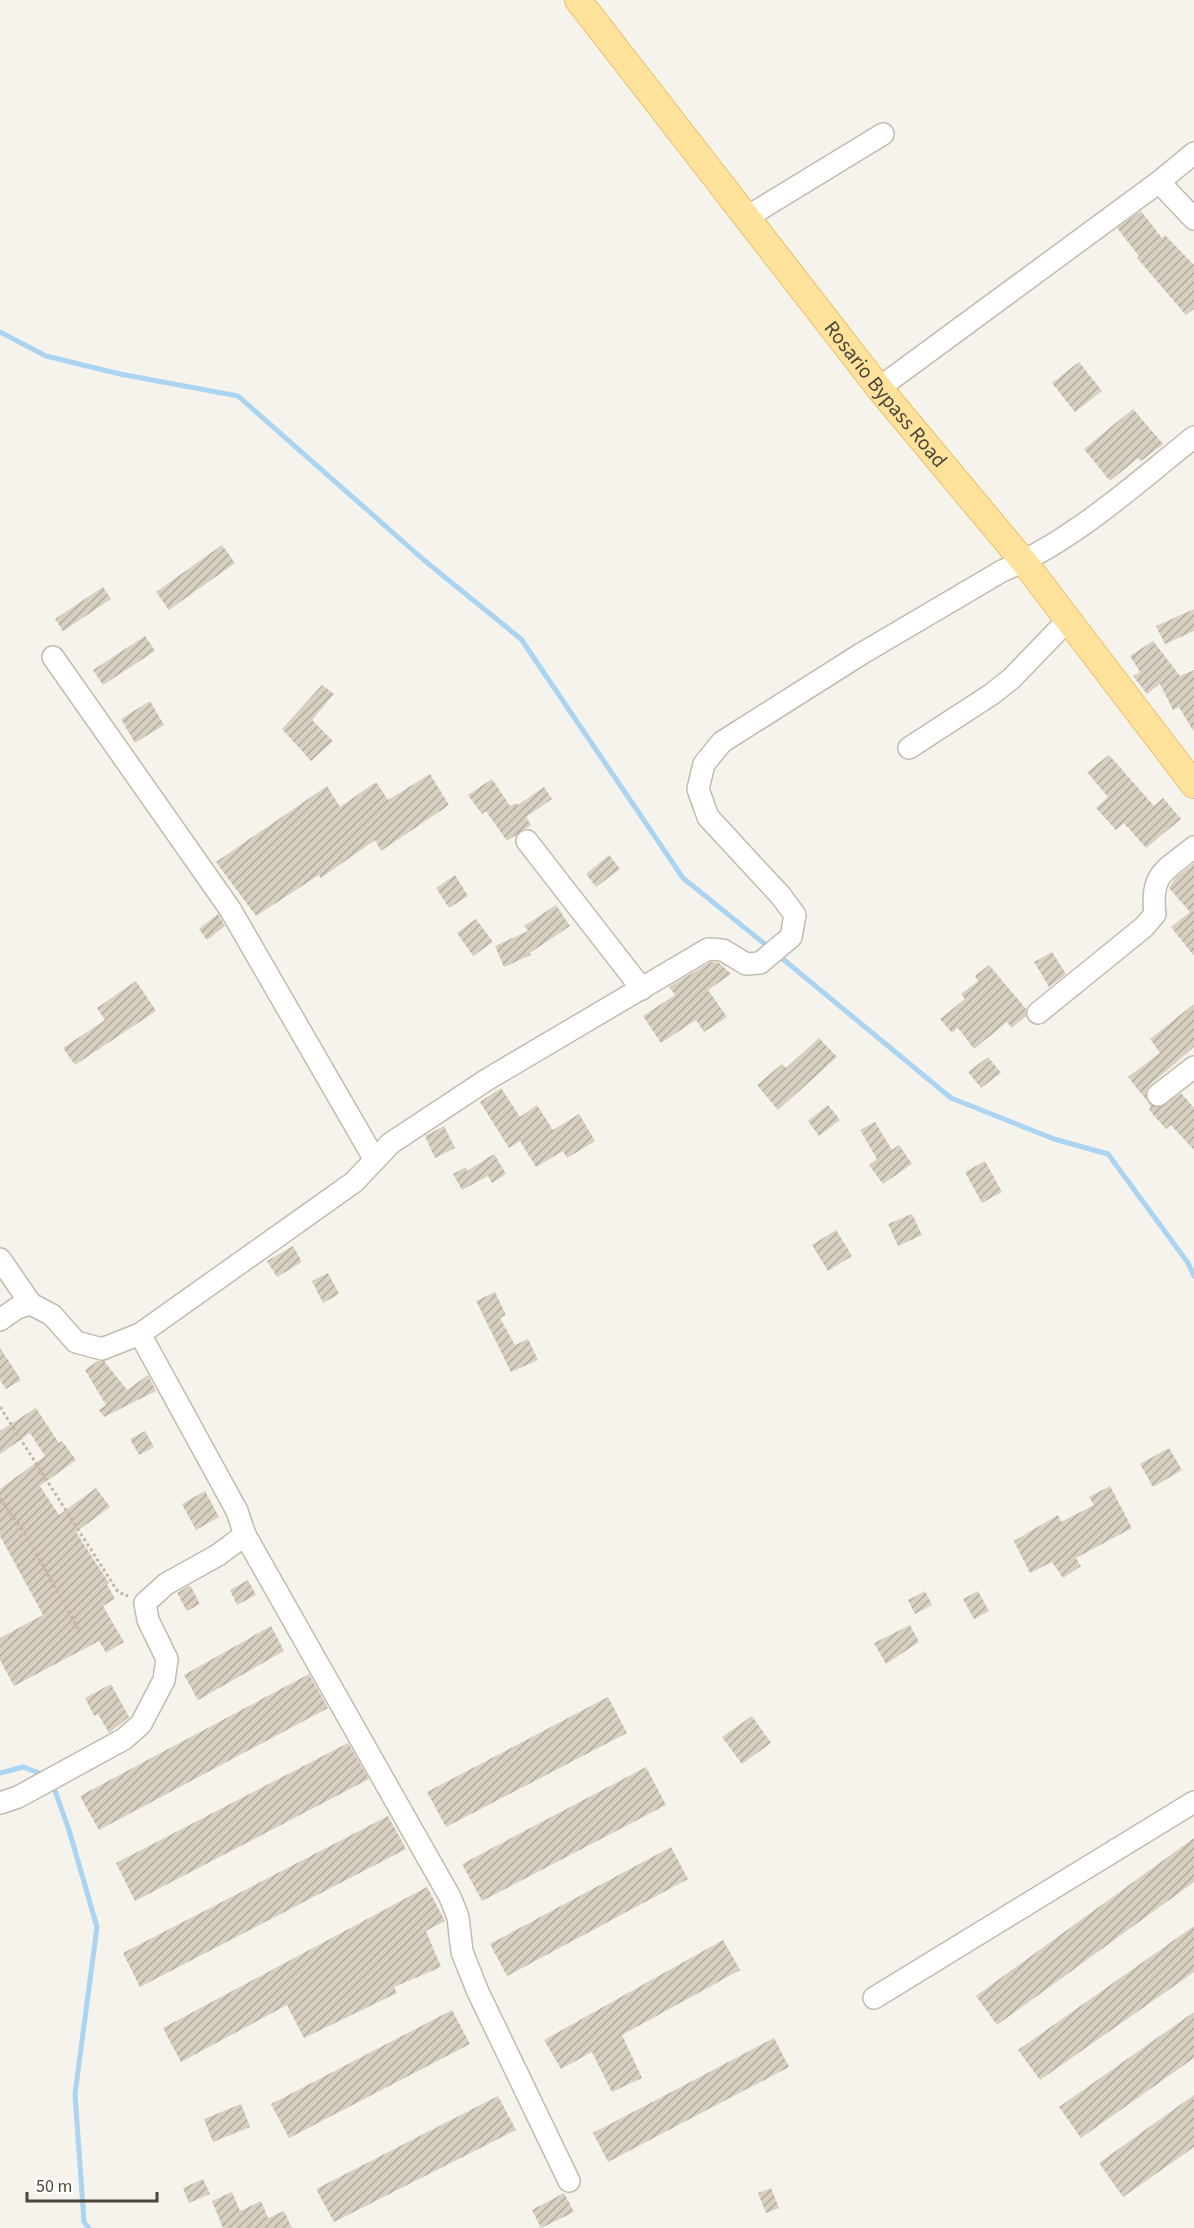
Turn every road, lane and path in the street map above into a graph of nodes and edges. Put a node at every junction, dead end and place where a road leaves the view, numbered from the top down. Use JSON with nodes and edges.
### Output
{"nodes":[{"id":1,"x":578,"y":0,"type":"edge"},
{"id":2,"x":883,"y":134,"type":"dead end"},
{"id":3,"x":1194,"y":153,"type":"edge"},
{"id":4,"x":1159,"y":182,"type":"junction"},
{"id":5,"x":747,"y":217,"type":"junction"},
{"id":6,"x":1194,"y":219,"type":"edge"},
{"id":7,"x":879,"y":388,"type":"junction"},
{"id":8,"x":1194,"y":437,"type":"edge"},
{"id":9,"x":1024,"y":562,"type":"junction"},
{"id":10,"x":1068,"y":620,"type":"junction"},
{"id":11,"x":53,"y":657,"type":"dead end"},
{"id":12,"x":909,"y":748,"type":"dead end"},
{"id":13,"x":1194,"y":785,"type":"edge"},
{"id":14,"x":527,"y":841,"type":"dead end"},
{"id":15,"x":1194,"y":847,"type":"edge"},
{"id":16,"x":642,"y":989,"type":"junction"},
{"id":17,"x":1038,"y":1013,"type":"dead end"},
{"id":18,"x":1194,"y":1067,"type":"edge"},
{"id":19,"x":1158,"y":1095,"type":"dead end"},
{"id":20,"x":375,"y":1160,"type":"junction"},
{"id":21,"x":0,"y":1259,"type":"edge"},
{"id":22,"x":31,"y":1304,"type":"junction"},
{"id":23,"x":0,"y":1320,"type":"edge"},
{"id":24,"x":140,"y":1335,"type":"junction"},
{"id":25,"x":0,"y":1407,"type":"edge"},
{"id":26,"x":0,"y":1498,"type":"edge"},
{"id":27,"x":245,"y":1535,"type":"junction"},
{"id":28,"x":145,"y":1603,"type":"junction"},
{"id":29,"x":80,"y":1632,"type":"dead end"},
{"id":30,"x":1194,"y":1802,"type":"edge"},
{"id":31,"x":0,"y":1803,"type":"edge"},
{"id":32,"x":874,"y":1998,"type":"dead end"},
{"id":33,"x":569,"y":2181,"type":"dead end"}],
"edges":[{"from":1,"to":5,"type":"main road","name":"Rosario Bypass Road"},
{"from":2,"to":5,"type":"street"},
{"from":3,"to":4,"type":"street"},
{"from":4,"to":6,"type":"street"},
{"from":4,"to":7,"type":"street"},
{"from":5,"to":7,"type":"main road","name":"Rosario Bypass Road"},
{"from":7,"to":9,"type":"main road","name":"Rosario Bypass Road"},
{"from":8,"to":9,"type":"street"},
{"from":9,"to":10,"type":"main road","name":"Rosario Bypass Road"},
{"from":9,"to":16,"type":"street"},
{"from":10,"to":12,"type":"street"},
{"from":10,"to":13,"type":"main road","name":"Rosario Bypass Road"},
{"from":11,"to":20,"type":"street"},
{"from":14,"to":16,"type":"street"},
{"from":15,"to":17,"type":"street"},
{"from":16,"to":20,"type":"street"},
{"from":18,"to":19,"type":"street"},
{"from":20,"to":24,"type":"street"},
{"from":21,"to":22,"type":"street"},
{"from":22,"to":23,"type":"street"},
{"from":22,"to":24,"type":"street"},
{"from":24,"to":27,"type":"street"},
{"from":25,"to":28,"type":"path"},
{"from":26,"to":29,"type":"path"},
{"from":27,"to":28,"type":"street"},
{"from":27,"to":33,"type":"street"},
{"from":28,"to":31,"type":"street"},
{"from":30,"to":32,"type":"street"}]}
